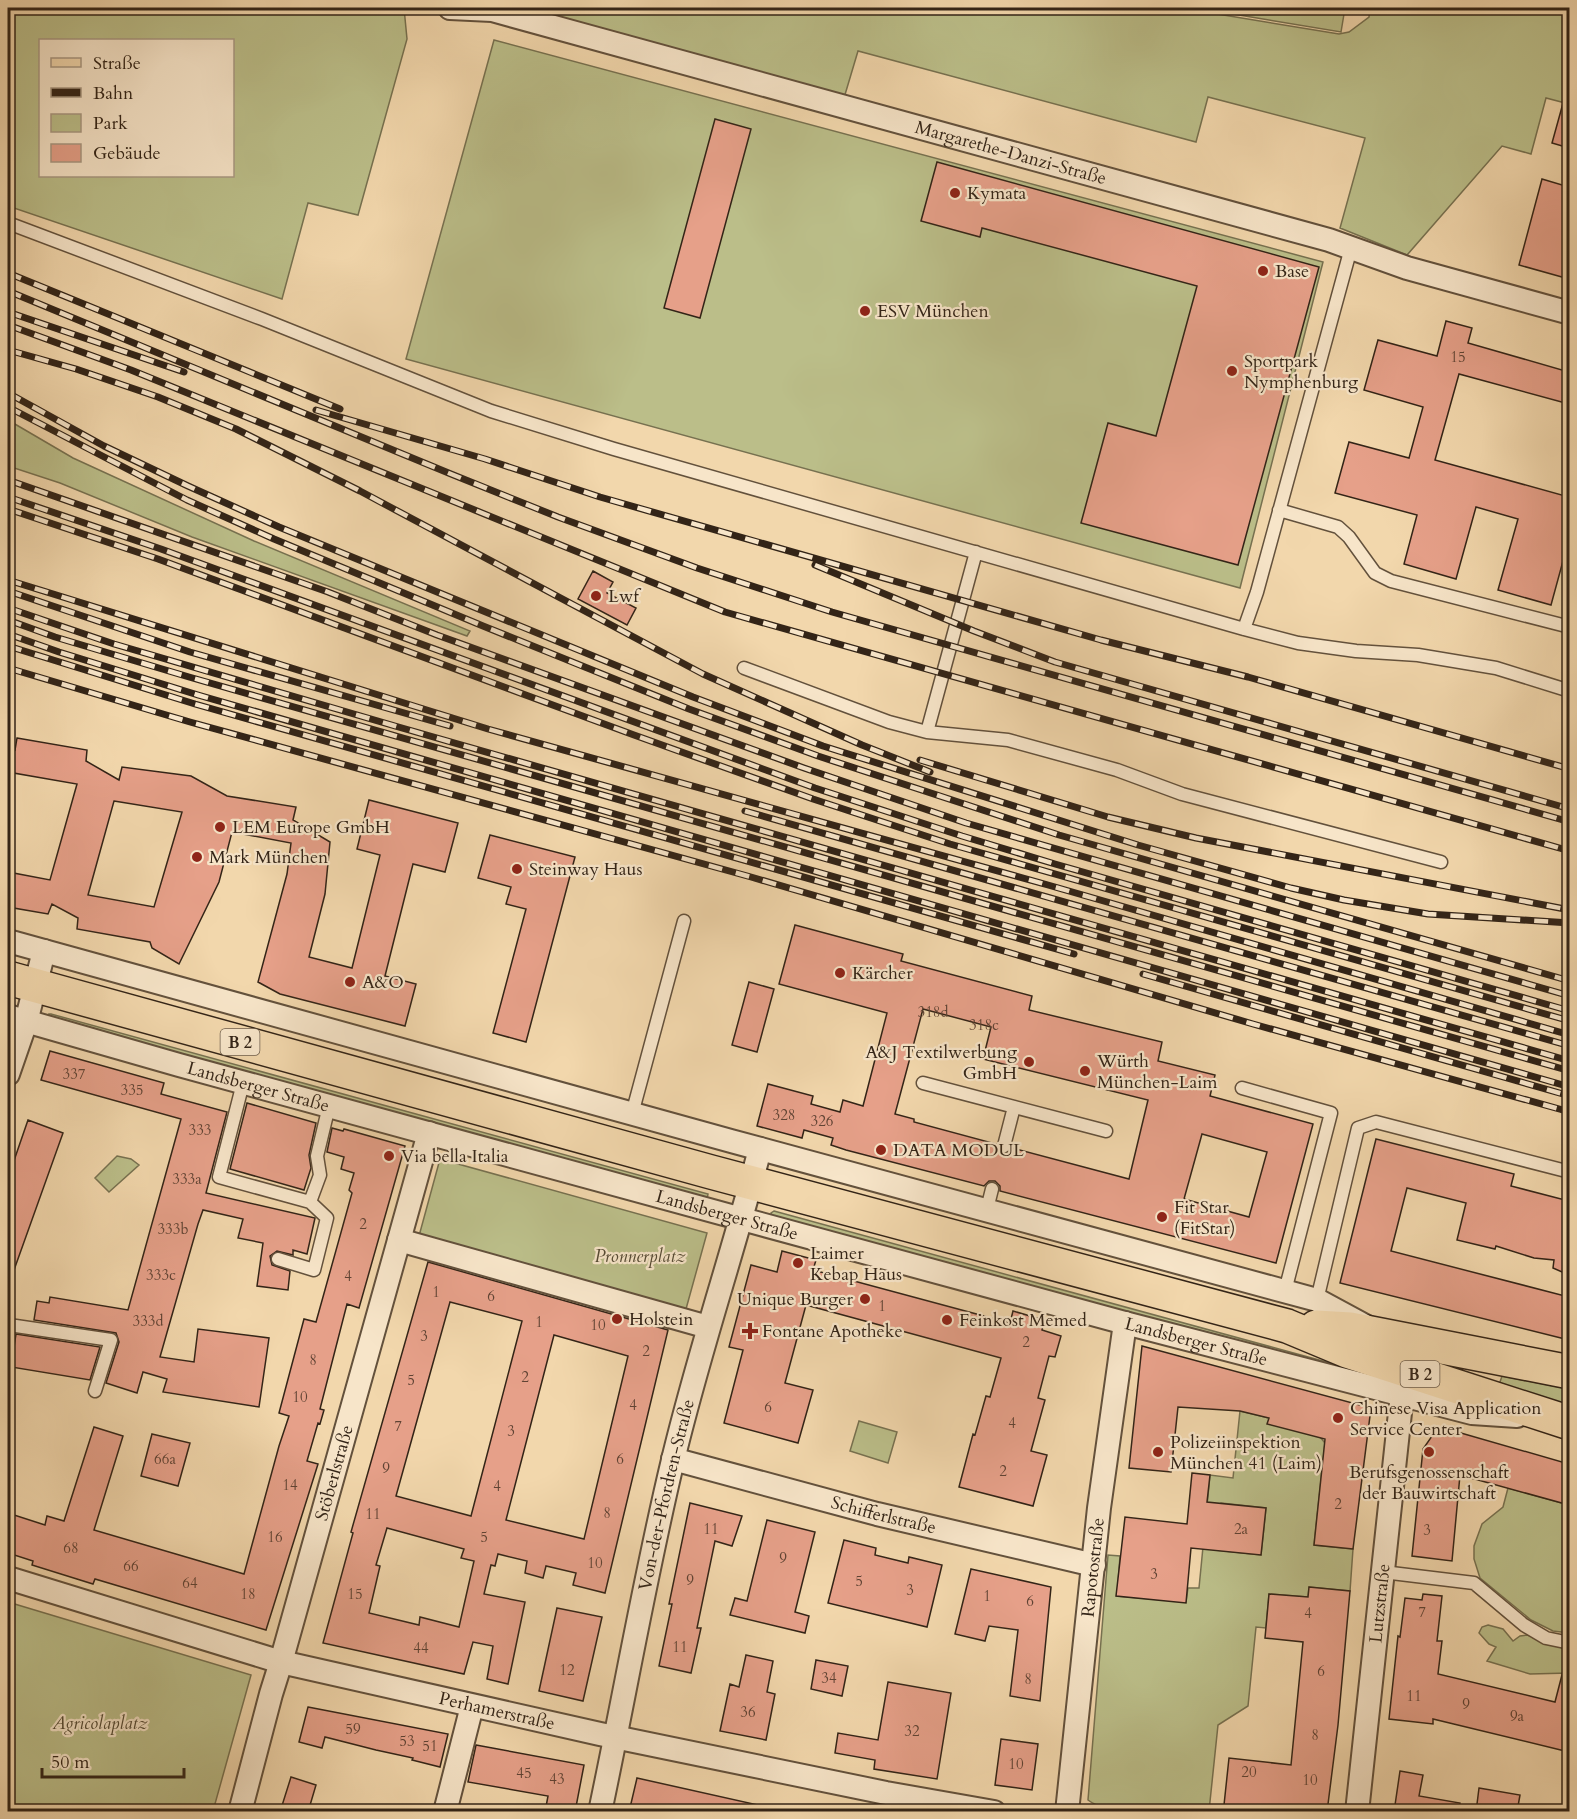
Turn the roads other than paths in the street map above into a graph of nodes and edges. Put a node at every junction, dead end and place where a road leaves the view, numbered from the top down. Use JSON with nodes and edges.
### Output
{"nodes":[{"id":1,"x":450,"y":8,"type":"edge"},
{"id":2,"x":8,"y":223,"type":"edge"},
{"id":3,"x":1351,"y":248,"type":"junction"},
{"id":4,"x":1569,"y":313,"type":"edge"},
{"id":5,"x":1279,"y":510,"type":"junction"},
{"id":6,"x":976,"y":552,"type":"junction"},
{"id":7,"x":1569,"y":627,"type":"edge"},
{"id":8,"x":1244,"y":629,"type":"junction"},
{"id":9,"x":744,"y":668,"type":"dead end"},
{"id":10,"x":1569,"y":691,"type":"edge"},
{"id":11,"x":927,"y":732,"type":"junction"},
{"id":12,"x":1441,"y":862,"type":"dead end"},
{"id":13,"x":684,"y":921,"type":"dead end"},
{"id":14,"x":8,"y":941,"type":"edge"},
{"id":15,"x":45,"y":951,"type":"junction"},
{"id":16,"x":21,"y":982,"type":"edge"},
{"id":17,"x":17,"y":1019,"type":"edge"},
{"id":18,"x":8,"y":1074,"type":"edge"},
{"id":19,"x":243,"y":1083,"type":"junction"},
{"id":20,"x":923,"y":1083,"type":"dead end"},
{"id":21,"x":1242,"y":1088,"type":"dead end"},
{"id":22,"x":329,"y":1106,"type":"junction"},
{"id":23,"x":1014,"y":1107,"type":"junction"},
{"id":24,"x":632,"y":1114,"type":"junction"},
{"id":25,"x":1106,"y":1131,"type":"dead end"},
{"id":26,"x":429,"y":1133,"type":"junction"},
{"id":27,"x":1004,"y":1146,"type":"dead end"},
{"id":28,"x":760,"y":1149,"type":"junction"},
{"id":29,"x":1569,"y":1172,"type":"edge"},
{"id":30,"x":752,"y":1182,"type":"junction"},
{"id":31,"x":310,"y":1202,"type":"junction"},
{"id":32,"x":742,"y":1219,"type":"junction"},
{"id":33,"x":399,"y":1240,"type":"junction"},
{"id":34,"x":278,"y":1259,"type":"dead end"},
{"id":35,"x":1285,"y":1291,"type":"junction"},
{"id":36,"x":1317,"y":1300,"type":"junction"},
{"id":37,"x":1125,"y":1323,"type":"junction"},
{"id":38,"x":1287,"y":1326,"type":"junction"},
{"id":39,"x":708,"y":1328,"type":"junction"},
{"id":40,"x":8,"y":1334,"type":"edge"},
{"id":41,"x":1384,"y":1336,"type":"junction"},
{"id":42,"x":1476,"y":1372,"type":"junction"},
{"id":43,"x":1569,"y":1372,"type":"edge"},
{"id":44,"x":95,"y":1391,"type":"dead end"},
{"id":45,"x":1402,"y":1394,"type":"junction"},
{"id":46,"x":1562,"y":1420,"type":"edge"},
{"id":47,"x":673,"y":1459,"type":"junction"},
{"id":48,"x":1094,"y":1565,"type":"junction"},
{"id":49,"x":1383,"y":1572,"type":"junction"},
{"id":50,"x":8,"y":1578,"type":"edge"},
{"id":51,"x":1569,"y":1643,"type":"edge"},
{"id":52,"x":281,"y":1662,"type":"junction"},
{"id":53,"x":472,"y":1706,"type":"junction"},
{"id":54,"x":615,"y":1737,"type":"junction"},
{"id":55,"x":897,"y":1804,"type":"edge"},
{"id":56,"x":240,"y":1812,"type":"edge"},
{"id":57,"x":445,"y":1812,"type":"edge"},
{"id":58,"x":600,"y":1812,"type":"edge"},
{"id":59,"x":994,"y":1812,"type":"edge"},
{"id":60,"x":1067,"y":1812,"type":"edge"},
{"id":61,"x":1357,"y":1812,"type":"edge"}],
"edges":[{"from":1,"to":3,"type":"street","name":"Margarethe-Danzi-Straße"},
{"from":2,"to":6,"type":"lane"},
{"from":3,"to":4,"type":"street","name":"Margarethe-Danzi-Straße"},
{"from":3,"to":5,"type":"lane"},
{"from":5,"to":7,"type":"lane"},
{"from":5,"to":8,"type":"lane"},
{"from":6,"to":8,"type":"lane"},
{"from":6,"to":11,"type":"lane"},
{"from":8,"to":10,"type":"lane"},
{"from":9,"to":11,"type":"lane"},
{"from":11,"to":12,"type":"lane"},
{"from":13,"to":24,"type":"lane"},
{"from":14,"to":15,"type":"street","name":"Landsberger Straße"},
{"from":15,"to":16,"type":"street"},
{"from":15,"to":24,"type":"street","name":"Landsberger Straße"},
{"from":16,"to":17,"type":"street"},
{"from":16,"to":30,"type":"main road","name":"Landsberger Straße","number":"B 2"},
{"from":17,"to":18,"type":"street"},
{"from":17,"to":19,"type":"street","name":"Landsberger Straße"},
{"from":19,"to":22,"type":"street","name":"Landsberger Straße"},
{"from":19,"to":31,"type":"lane"},
{"from":20,"to":23,"type":"lane"},
{"from":21,"to":35,"type":"lane"},
{"from":22,"to":26,"type":"street","name":"Landsberger Straße"},
{"from":22,"to":31,"type":"lane"},
{"from":23,"to":25,"type":"lane"},
{"from":23,"to":27,"type":"lane"},
{"from":24,"to":28,"type":"street","name":"Landsberger Straße"},
{"from":26,"to":32,"type":"street","name":"Landsberger Straße"},
{"from":26,"to":33,"type":"street","name":"Stöberlstraße"},
{"from":28,"to":30,"type":"street"},
{"from":28,"to":35,"type":"street","name":"Landsberger Straße"},
{"from":29,"to":36,"type":"lane"},
{"from":30,"to":32,"type":"street","name":"Von-der-Pfordten-Straße"},
{"from":30,"to":38,"type":"main road","name":"Landsberger Straße","number":"B 2"},
{"from":31,"to":34,"type":"lane"},
{"from":32,"to":37,"type":"street","name":"Landsberger Straße"},
{"from":32,"to":39,"type":"street","name":"Von-der-Pfordten-Straße"},
{"from":33,"to":39,"type":"street"},
{"from":33,"to":52,"type":"street","name":"Stöberlstraße"},
{"from":35,"to":36,"type":"street","name":"Landsberger Straße"},
{"from":36,"to":41,"type":"street","name":"Landsberger Straße"},
{"from":37,"to":45,"type":"street","name":"Landsberger Straße"},
{"from":37,"to":48,"type":"street","name":"Rapotostraße"},
{"from":38,"to":41,"type":"main road","name":"Landsberger Straße","number":"B 2"},
{"from":38,"to":42,"type":"main road","name":"Landsberger Straße","number":"B 2"},
{"from":39,"to":47,"type":"street","name":"Von-der-Pfordten-Straße"},
{"from":40,"to":44,"type":"lane"},
{"from":41,"to":42,"type":"main road","name":"Landsberger Straße","number":"B 2"},
{"from":42,"to":43,"type":"main road","name":"Landsberger Straße","number":"B 2"},
{"from":42,"to":46,"type":"main road","name":"Landsberger Straße","number":"B 2"},
{"from":45,"to":46,"type":"street","name":"Landsberger Straße"},
{"from":45,"to":49,"type":"street","name":"Lutzstraße"},
{"from":47,"to":48,"type":"street","name":"Schifferlstraße"},
{"from":47,"to":54,"type":"street","name":"Von-der-Pfordten-Straße"},
{"from":48,"to":60,"type":"street","name":"Rapotostraße"},
{"from":49,"to":51,"type":"lane"},
{"from":49,"to":61,"type":"street","name":"Lutzstraße"},
{"from":50,"to":52,"type":"street","name":"Perhamerstraße"},
{"from":52,"to":53,"type":"street","name":"Perhamerstraße"},
{"from":52,"to":56,"type":"street","name":"Stöberlstraße"},
{"from":53,"to":54,"type":"street","name":"Perhamerstraße"},
{"from":53,"to":57,"type":"street"},
{"from":54,"to":55,"type":"street","name":"Perhamerstraße"},
{"from":54,"to":58,"type":"street","name":"Von-der-Pfordten-Straße"},
{"from":55,"to":59,"type":"street","name":"Perhamerstraße"}]}
